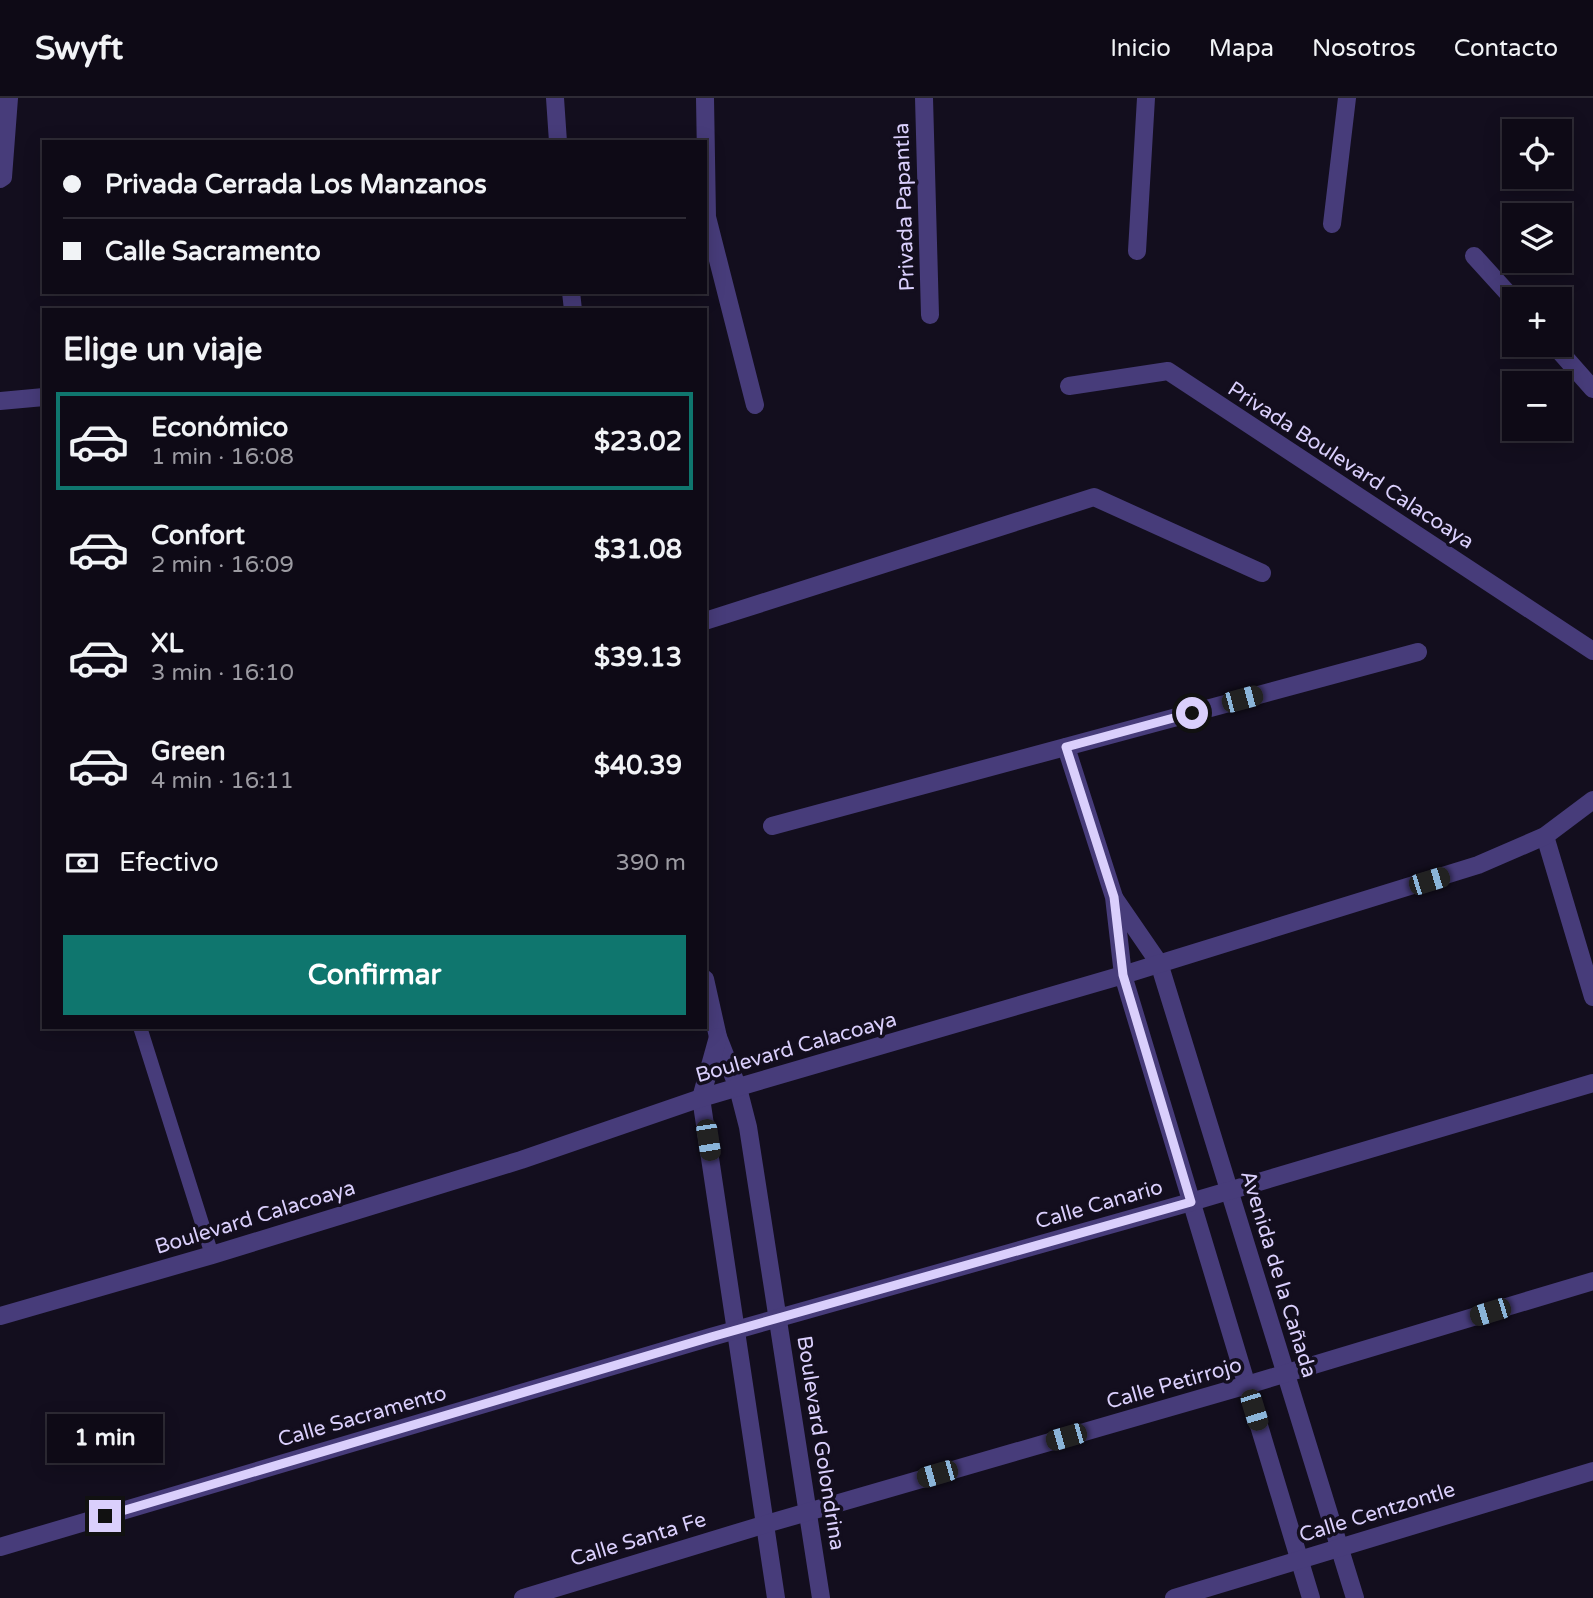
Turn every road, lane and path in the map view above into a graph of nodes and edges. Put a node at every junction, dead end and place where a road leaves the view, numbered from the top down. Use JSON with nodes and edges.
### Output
{"nodes":[{"id":1,"x":9,"y":98,"type":"edge"},
{"id":2,"x":555,"y":98,"type":"edge"},
{"id":3,"x":705,"y":98,"type":"edge"},
{"id":4,"x":924,"y":98,"type":"edge"},
{"id":5,"x":1146,"y":98,"type":"edge"},
{"id":6,"x":1347,"y":98,"type":"edge"},
{"id":7,"x":558,"y":140,"type":"edge"},
{"id":8,"x":706,"y":140,"type":"edge"},
{"id":9,"x":0,"y":179,"type":"edge"},
{"id":10,"x":707,"y":217,"type":"edge"},
{"id":11,"x":1332,"y":224,"type":"dead end"},
{"id":12,"x":1137,"y":251,"type":"dead end"},
{"id":13,"x":1474,"y":256,"type":"dead end"},
{"id":14,"x":1502,"y":287,"type":"edge"},
{"id":15,"x":930,"y":315,"type":"dead end"},
{"id":16,"x":1565,"y":357,"type":"edge"},
{"id":17,"x":1069,"y":386,"type":"dead end"},
{"id":18,"x":1593,"y":388,"type":"edge"},
{"id":19,"x":42,"y":397,"type":"edge"},
{"id":20,"x":0,"y":401,"type":"edge"},
{"id":21,"x":755,"y":405,"type":"dead end"},
{"id":22,"x":1262,"y":573,"type":"dead end"},
{"id":23,"x":707,"y":620,"type":"edge"},
{"id":24,"x":1593,"y":651,"type":"edge"},
{"id":25,"x":1418,"y":652,"type":"dead end"},
{"id":26,"x":1066,"y":747,"type":"junction"},
{"id":27,"x":1593,"y":800,"type":"edge"},
{"id":28,"x":772,"y":826,"type":"dead end"},
{"id":29,"x":1545,"y":836,"type":"junction"},
{"id":30,"x":1114,"y":897,"type":"junction"},
{"id":31,"x":1159,"y":963,"type":"junction"},
{"id":32,"x":1123,"y":975,"type":"junction"},
{"id":33,"x":707,"y":988,"type":"edge"},
{"id":34,"x":1593,"y":997,"type":"edge"},
{"id":35,"x":141,"y":1029,"type":"edge"},
{"id":36,"x":718,"y":1037,"type":"junction"},
{"id":37,"x":1593,"y":1083,"type":"edge"},
{"id":38,"x":738,"y":1088,"type":"junction"},
{"id":39,"x":701,"y":1098,"type":"junction"},
{"id":40,"x":1229,"y":1191,"type":"junction"},
{"id":41,"x":1191,"y":1202,"type":"junction"},
{"id":42,"x":212,"y":1255,"type":"junction"},
{"id":43,"x":1593,"y":1281,"type":"edge"},
{"id":44,"x":0,"y":1316,"type":"edge"},
{"id":45,"x":779,"y":1318,"type":"junction"},
{"id":46,"x":737,"y":1330,"type":"junction"},
{"id":47,"x":1285,"y":1373,"type":"junction"},
{"id":48,"x":1247,"y":1385,"type":"junction"},
{"id":49,"x":1593,"y":1471,"type":"edge"},
{"id":50,"x":808,"y":1511,"type":"junction"},
{"id":51,"x":766,"y":1524,"type":"junction"},
{"id":52,"x":0,"y":1547,"type":"edge"},
{"id":53,"x":1339,"y":1547,"type":"junction"},
{"id":54,"x":1299,"y":1559,"type":"junction"},
{"id":55,"x":523,"y":1598,"type":"edge"},
{"id":56,"x":776,"y":1598,"type":"edge"},
{"id":57,"x":821,"y":1598,"type":"edge"},
{"id":58,"x":1174,"y":1598,"type":"edge"},
{"id":59,"x":1311,"y":1598,"type":"edge"},
{"id":60,"x":1355,"y":1598,"type":"edge"}],
"edges":[{"from":1,"to":9,"type":"street"},
{"from":2,"to":7,"type":"street"},
{"from":3,"to":8,"type":"street"},
{"from":4,"to":15,"type":"street","name":"Privada Papantla"},
{"from":5,"to":12,"type":"street"},
{"from":6,"to":11,"type":"street"},
{"from":10,"to":21,"type":"street"},
{"from":13,"to":14,"type":"street"},
{"from":16,"to":18,"type":"street"},
{"from":17,"to":24,"type":"street","name":"Privada Boulevard Calacoaya"},
{"from":19,"to":20,"type":"street"},
{"from":22,"to":23,"type":"street"},
{"from":25,"to":26,"type":"street"},
{"from":26,"to":28,"type":"street"},
{"from":26,"to":30,"type":"street"},
{"from":27,"to":29,"type":"street","name":"Boulevard Calacoaya"},
{"from":29,"to":31,"type":"street","name":"Boulevard Calacoaya"},
{"from":29,"to":34,"type":"street"},
{"from":30,"to":31,"type":"street","name":"Avenida de la Cañada"},
{"from":30,"to":32,"type":"street"},
{"from":31,"to":32,"type":"street","name":"Boulevard Calacoaya"},
{"from":31,"to":40,"type":"street","name":"Avenida de la Cañada"},
{"from":32,"to":38,"type":"street","name":"Boulevard Calacoaya"},
{"from":32,"to":41,"type":"street"},
{"from":33,"to":36,"type":"street","name":"Boulevard Golondrina"},
{"from":35,"to":42,"type":"lane"},
{"from":36,"to":38,"type":"street","name":"Boulevard Golondrina"},
{"from":36,"to":39,"type":"street"},
{"from":37,"to":40,"type":"street","name":"Calle Canario"},
{"from":38,"to":39,"type":"street","name":"Boulevard Calacoaya"},
{"from":38,"to":45,"type":"street","name":"Boulevard Golondrina"},
{"from":39,"to":42,"type":"street","name":"Boulevard Calacoaya"},
{"from":39,"to":46,"type":"street"},
{"from":40,"to":41,"type":"street","name":"Calle Canario"},
{"from":40,"to":47,"type":"street","name":"Avenida de la Cañada"},
{"from":41,"to":45,"type":"street","name":"Calle Canario"},
{"from":41,"to":48,"type":"street"},
{"from":42,"to":44,"type":"street","name":"Boulevard Calacoaya"},
{"from":43,"to":47,"type":"street","name":"Calle Petirrojo"},
{"from":45,"to":46,"type":"street","name":"Calle Canario"},
{"from":45,"to":50,"type":"street","name":"Boulevard Golondrina"},
{"from":46,"to":51,"type":"street"},
{"from":46,"to":52,"type":"street","name":"Calle Sacramento"},
{"from":47,"to":48,"type":"street","name":"Calle Petirrojo"},
{"from":47,"to":53,"type":"street","name":"Avenida de la Cañada"},
{"from":48,"to":50,"type":"street","name":"Calle Petirrojo"},
{"from":48,"to":54,"type":"street"},
{"from":49,"to":53,"type":"street","name":"Calle Centzontle"},
{"from":50,"to":51,"type":"street","name":"Calle Petirrojo"},
{"from":50,"to":57,"type":"street","name":"Boulevard Golondrina"},
{"from":51,"to":55,"type":"street","name":"Calle Santa Fe"},
{"from":51,"to":56,"type":"street"},
{"from":53,"to":54,"type":"street","name":"Calle Centzontle"},
{"from":53,"to":60,"type":"street","name":"Avenida de la Cañada"},
{"from":54,"to":58,"type":"street","name":"Calle Centzontle"},
{"from":54,"to":59,"type":"street"}]}
